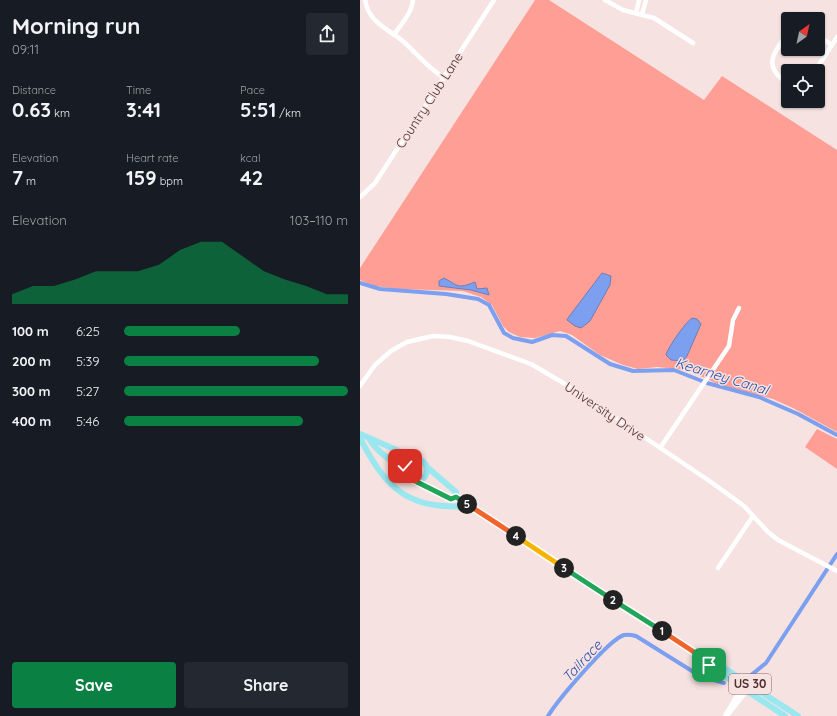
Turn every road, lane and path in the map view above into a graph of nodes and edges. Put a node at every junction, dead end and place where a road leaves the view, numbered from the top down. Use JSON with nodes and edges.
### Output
{"nodes":[{"id":1,"x":365,"y":0,"type":"edge"},
{"id":2,"x":413,"y":0,"type":"edge"},
{"id":3,"x":494,"y":0,"type":"edge"},
{"id":4,"x":605,"y":0,"type":"edge"},
{"id":5,"x":639,"y":0,"type":"edge"},
{"id":6,"x":646,"y":0,"type":"edge"},
{"id":7,"x":636,"y":13,"type":"junction"},
{"id":8,"x":642,"y":14,"type":"junction"},
{"id":9,"x":394,"y":35,"type":"junction"},
{"id":10,"x":837,"y":37,"type":"edge"},
{"id":11,"x":825,"y":41,"type":"edge"},
{"id":12,"x":693,"y":43,"type":"dead end"},
{"id":13,"x":781,"y":43,"type":"edge"},
{"id":14,"x":832,"y":46,"type":"junction"},
{"id":15,"x":820,"y":64,"type":"edge"},
{"id":16,"x":443,"y":77,"type":"junction"},
{"id":17,"x":781,"y":78,"type":"edge"},
{"id":18,"x":361,"y":196,"type":"edge"},
{"id":19,"x":739,"y":308,"type":"dead end"},
{"id":20,"x":360,"y":386,"type":"edge"},
{"id":21,"x":360,"y":434,"type":"edge"},
{"id":22,"x":360,"y":438,"type":"edge"},
{"id":23,"x":370,"y":440,"type":"junction"},
{"id":24,"x":660,"y":448,"type":"junction"},
{"id":25,"x":415,"y":458,"type":"junction"},
{"id":26,"x":428,"y":468,"type":"junction"},
{"id":27,"x":405,"y":473,"type":"junction"},
{"id":28,"x":418,"y":481,"type":"junction"},
{"id":29,"x":456,"y":497,"type":"junction"},
{"id":30,"x":471,"y":507,"type":"junction"},
{"id":31,"x":753,"y":516,"type":"junction"},
{"id":32,"x":718,"y":568,"type":"dead end"},
{"id":33,"x":836,"y":570,"type":"edge"},
{"id":34,"x":700,"y":656,"type":"junction"},
{"id":35,"x":749,"y":683,"type":"junction"},
{"id":36,"x":744,"y":690,"type":"junction"},
{"id":37,"x":726,"y":716,"type":"edge"},
{"id":38,"x":785,"y":716,"type":"edge"},
{"id":39,"x":798,"y":716,"type":"edge"}],
"edges":[{"from":1,"to":9,"type":"street"},
{"from":2,"to":9,"type":"street"},
{"from":3,"to":16,"type":"street","name":"Country Club Lane"},
{"from":4,"to":7,"type":"street"},
{"from":5,"to":7,"type":"street"},
{"from":6,"to":8,"type":"street"},
{"from":7,"to":8,"type":"street"},
{"from":8,"to":12,"type":"street"},
{"from":9,"to":16,"type":"street"},
{"from":10,"to":14,"type":"street"},
{"from":11,"to":14,"type":"street"},
{"from":13,"to":17,"type":"street"},
{"from":14,"to":15,"type":"street"},
{"from":16,"to":18,"type":"street","name":"Country Club Lane"},
{"from":19,"to":24,"type":"street"},
{"from":20,"to":24,"type":"street","name":"University Drive"},
{"from":21,"to":23,"type":"main road","number":"US 30"},
{"from":22,"to":30,"type":"main road"},
{"from":23,"to":25,"type":"main road","number":"US 30"},
{"from":23,"to":27,"type":"main road","number":"US 30"},
{"from":24,"to":31,"type":"street","name":"University Drive"},
{"from":25,"to":26,"type":"main road","number":"US 30"},
{"from":25,"to":27,"type":"main road"},
{"from":26,"to":28,"type":"main road"},
{"from":26,"to":29,"type":"main road","number":"US 30"},
{"from":27,"to":28,"type":"main road","number":"US 30"},
{"from":28,"to":29,"type":"main road","number":"US 30"},
{"from":29,"to":30,"type":"main road","number":"US 30"},
{"from":30,"to":34,"type":"main road","number":"US 30"},
{"from":31,"to":32,"type":"street"},
{"from":31,"to":33,"type":"street","name":"University Drive"},
{"from":34,"to":35,"type":"main road","number":"US 30"},
{"from":34,"to":36,"type":"main road","number":"US 30"},
{"from":35,"to":36,"type":"street"},
{"from":35,"to":39,"type":"main road","number":"US 30"},
{"from":36,"to":37,"type":"street"},
{"from":36,"to":38,"type":"main road","number":"US 30"}]}
